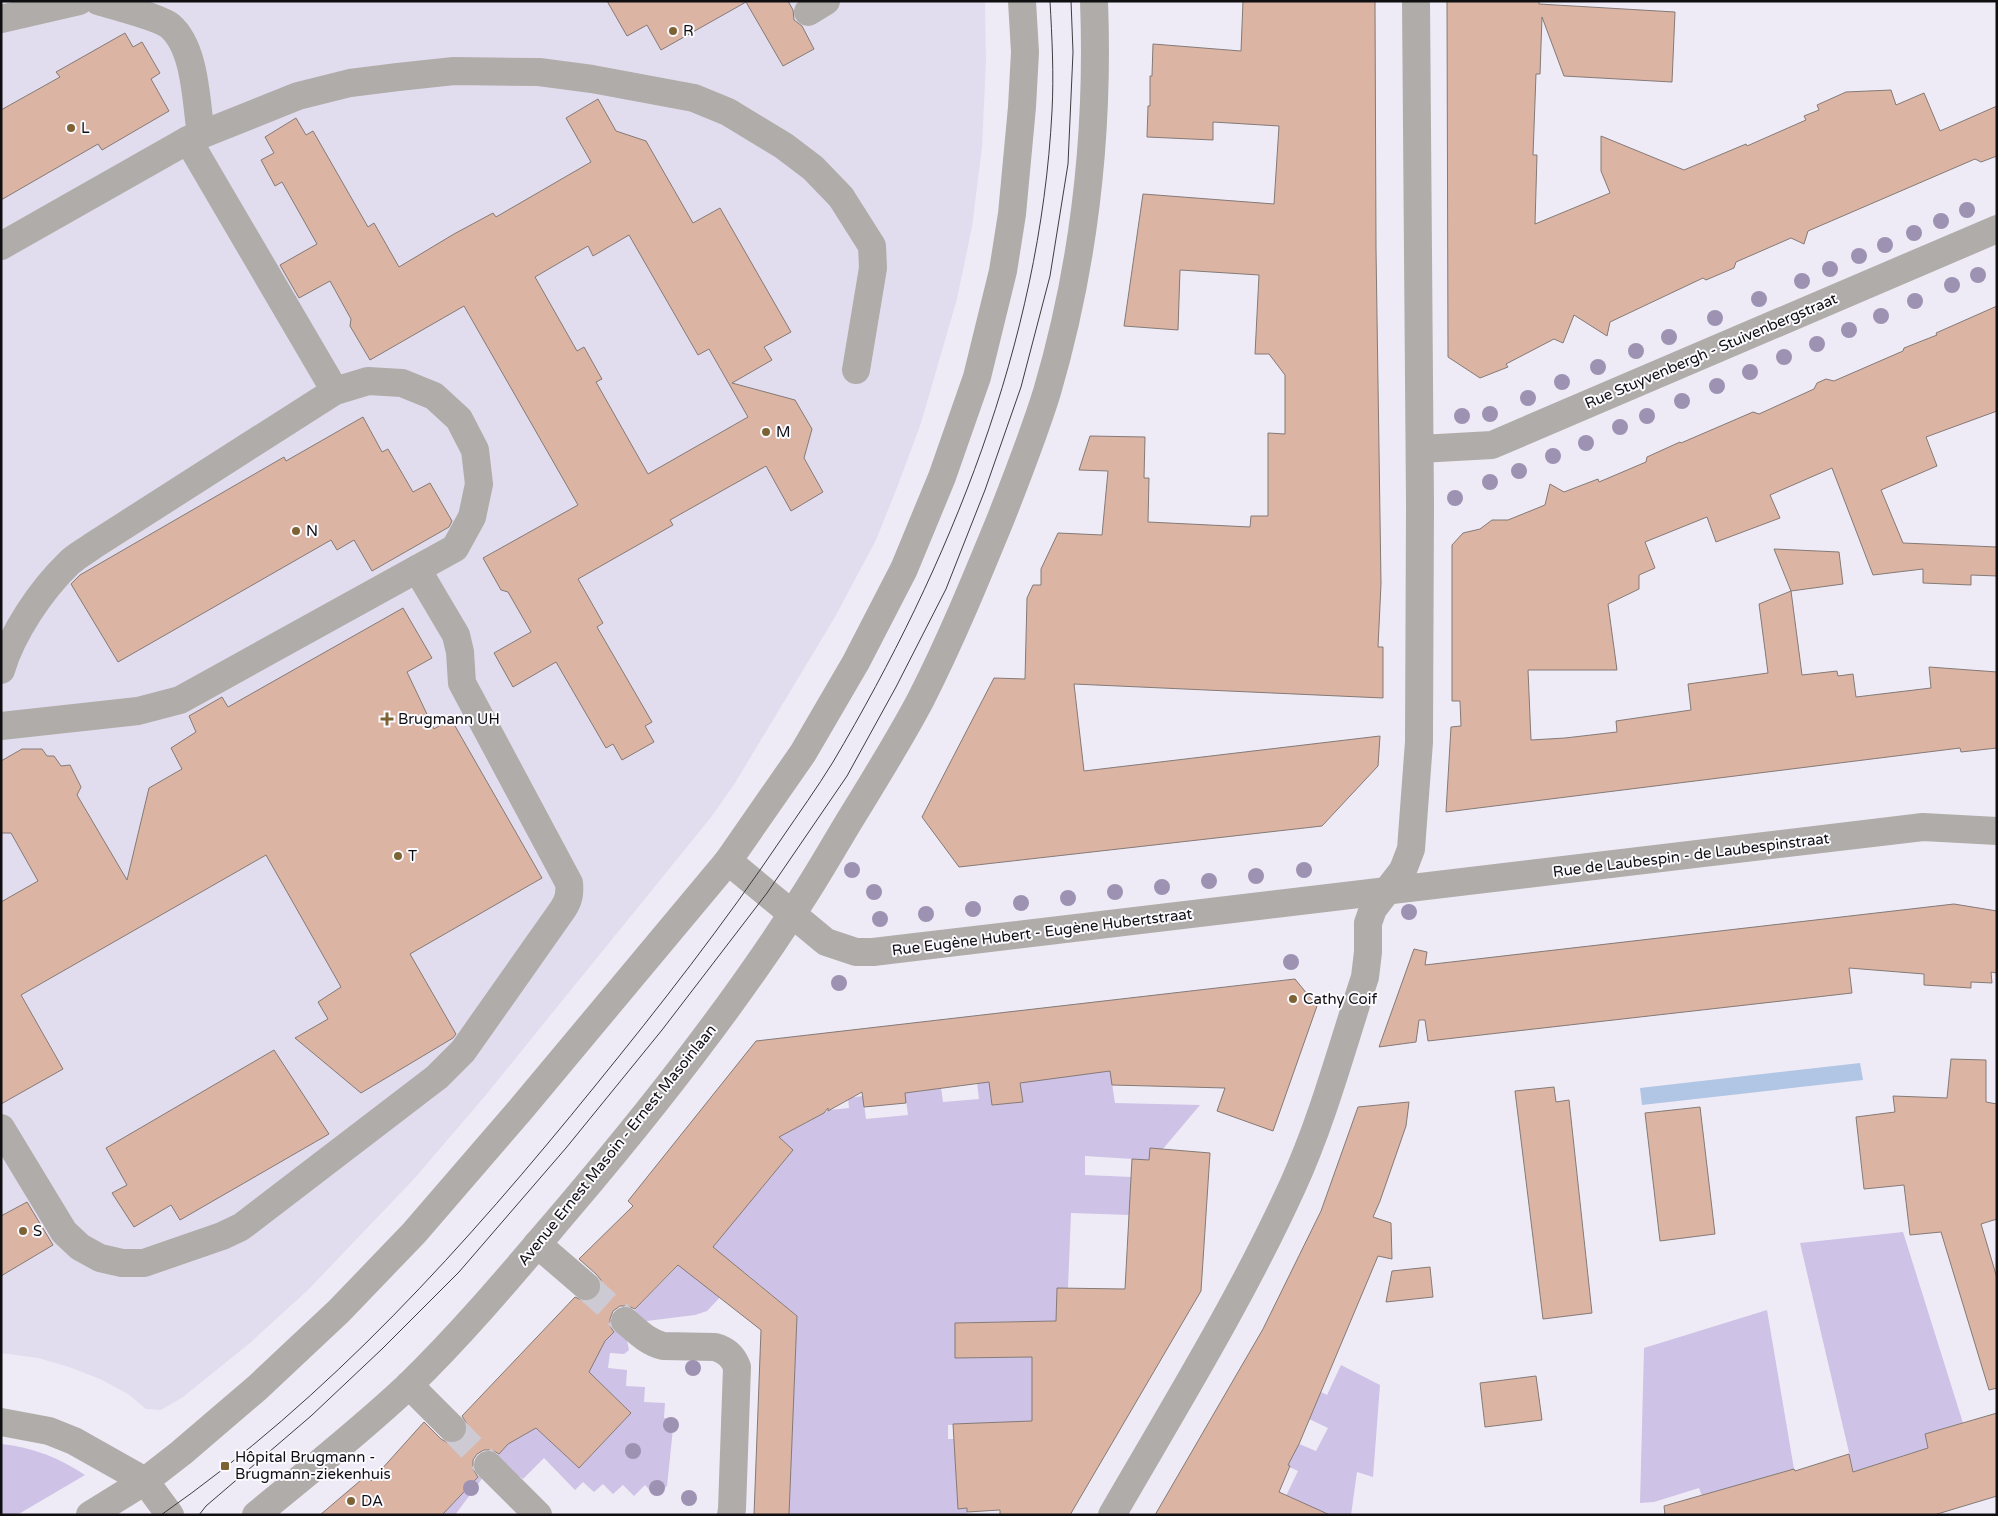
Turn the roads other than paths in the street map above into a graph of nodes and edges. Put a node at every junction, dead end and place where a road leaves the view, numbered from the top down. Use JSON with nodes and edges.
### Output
{"nodes":[{"id":1,"x":79,"y":1,"type":"edge"},
{"id":2,"x":98,"y":1,"type":"edge"},
{"id":3,"x":1022,"y":1,"type":"edge"},
{"id":4,"x":1094,"y":1,"type":"edge"},
{"id":5,"x":1416,"y":1,"type":"edge"},
{"id":6,"x":1,"y":19,"type":"edge"},
{"id":7,"x":194,"y":138,"type":"junction"},
{"id":8,"x":1997,"y":230,"type":"edge"},
{"id":9,"x":1,"y":246,"type":"edge"},
{"id":10,"x":856,"y":370,"type":"dead end"},
{"id":11,"x":335,"y":391,"type":"junction"},
{"id":12,"x":1420,"y":448,"type":"junction"},
{"id":13,"x":417,"y":569,"type":"junction"},
{"id":14,"x":1,"y":670,"type":"edge"},
{"id":15,"x":1,"y":726,"type":"edge"},
{"id":16,"x":1997,"y":831,"type":"edge"},
{"id":17,"x":728,"y":861,"type":"junction"},
{"id":18,"x":1386,"y":892,"type":"junction"},
{"id":19,"x":792,"y":914,"type":"junction"},
{"id":20,"x":1,"y":1128,"type":"edge"},
{"id":21,"x":537,"y":1244,"type":"junction"},
{"id":22,"x":586,"y":1286,"type":"tunnel mouth"},
{"id":23,"x":625,"y":1321,"type":"tunnel mouth"},
{"id":24,"x":409,"y":1385,"type":"junction"},
{"id":25,"x":1,"y":1422,"type":"edge"},
{"id":26,"x":452,"y":1428,"type":"tunnel mouth"},
{"id":27,"x":488,"y":1465,"type":"tunnel mouth"},
{"id":28,"x":145,"y":1481,"type":"junction"},
{"id":29,"x":90,"y":1515,"type":"edge"},
{"id":30,"x":170,"y":1515,"type":"edge"},
{"id":31,"x":256,"y":1515,"type":"edge"},
{"id":32,"x":538,"y":1515,"type":"edge"},
{"id":33,"x":731,"y":1515,"type":"edge"},
{"id":34,"x":1112,"y":1515,"type":"edge"}],
"edges":[{"from":1,"to":6,"type":"street"},
{"from":2,"to":7,"type":"street"},
{"from":3,"to":17,"type":"street"},
{"from":4,"to":19,"type":"street","name":"Avenue Ernest Masoin - Ernest Masoinlaan"},
{"from":5,"to":12,"type":"street"},
{"from":7,"to":9,"type":"street"},
{"from":7,"to":10,"type":"street"},
{"from":7,"to":11,"type":"street"},
{"from":8,"to":12,"type":"street","name":"Rue Stuyvenbergh - Stuivenbergstraat"},
{"from":11,"to":13,"type":"street"},
{"from":11,"to":14,"type":"street"},
{"from":12,"to":18,"type":"street"},
{"from":13,"to":15,"type":"street"},
{"from":13,"to":20,"type":"street"},
{"from":16,"to":18,"type":"street","name":"Rue de Laubespin - de Laubespinstraat"},
{"from":17,"to":19,"type":"street","name":"Rue Eugène Hubert - Eugène Hubertstraat"},
{"from":17,"to":28,"type":"street"},
{"from":18,"to":19,"type":"street","name":"Rue Eugène Hubert - Eugène Hubertstraat"},
{"from":18,"to":34,"type":"street"},
{"from":19,"to":21,"type":"street","name":"Avenue Ernest Masoin - Ernest Masoinlaan"},
{"from":21,"to":22,"type":"street"},
{"from":21,"to":24,"type":"street","name":"Avenue Ernest Masoin - Ernest Masoinlaan"},
{"from":23,"to":33,"type":"street"},
{"from":24,"to":26,"type":"street"},
{"from":24,"to":31,"type":"street","name":"Avenue Ernest Masoin - Ernest Masoinlaan"},
{"from":25,"to":28,"type":"street"},
{"from":27,"to":32,"type":"street"},
{"from":28,"to":29,"type":"street"},
{"from":28,"to":30,"type":"street"}]}
